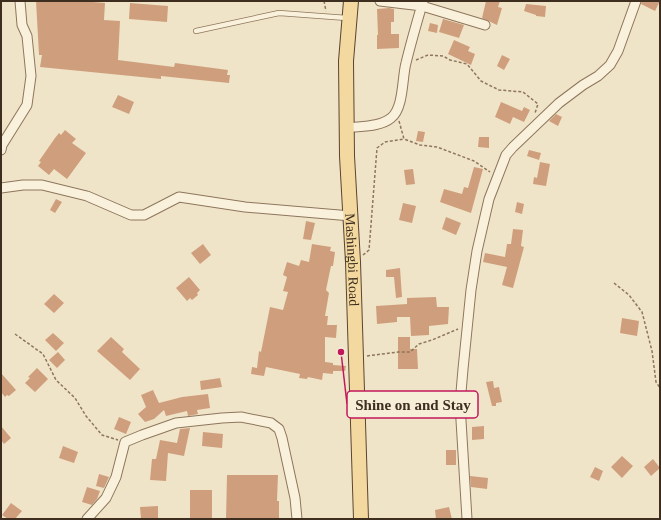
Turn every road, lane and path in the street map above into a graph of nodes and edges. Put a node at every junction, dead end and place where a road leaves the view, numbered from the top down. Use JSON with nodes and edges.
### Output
{"nodes":[{"id":1,"x":20,"y":1,"type":"edge"},
{"id":2,"x":324,"y":1,"type":"edge"},
{"id":3,"x":351,"y":1,"type":"edge"},
{"id":4,"x":380,"y":1,"type":"edge"},
{"id":5,"x":636,"y":1,"type":"edge"},
{"id":6,"x":423,"y":3,"type":"edge"},
{"id":7,"x":327,"y":16,"type":"junction"},
{"id":8,"x":349,"y":18,"type":"junction"},
{"id":9,"x":485,"y":25,"type":"dead end"},
{"id":10,"x":196,"y":31,"type":"dead end"},
{"id":11,"x":405,"y":64,"type":"junction"},
{"id":12,"x":397,"y":111,"type":"junction"},
{"id":13,"x":347,"y":128,"type":"junction"},
{"id":14,"x":530,"y":131,"type":"junction"},
{"id":15,"x":404,"y":139,"type":"junction"},
{"id":16,"x":1,"y":150,"type":"edge"},
{"id":17,"x":497,"y":177,"type":"junction"},
{"id":18,"x":1,"y":188,"type":"edge"},
{"id":19,"x":351,"y":216,"type":"junction"},
{"id":20,"x":353,"y":262,"type":"junction"},
{"id":21,"x":614,"y":283,"type":"dead end"},
{"id":22,"x":468,"y":325,"type":"junction"},
{"id":23,"x":15,"y":334,"type":"dead end"},
{"id":24,"x":355,"y":358,"type":"junction"},
{"id":25,"x":660,"y":388,"type":"edge"},
{"id":26,"x":125,"y":442,"type":"junction"},
{"id":27,"x":87,"y":519,"type":"edge"},
{"id":28,"x":297,"y":519,"type":"edge"},
{"id":29,"x":361,"y":519,"type":"edge"},
{"id":30,"x":466,"y":519,"type":"edge"}],
"edges":[{"from":1,"to":16,"type":"street"},
{"from":2,"to":7,"type":"path"},
{"from":3,"to":8,"type":"main road","name":"Mashingbi Road"},
{"from":4,"to":6,"type":"street"},
{"from":5,"to":14,"type":"street"},
{"from":6,"to":9,"type":"street"},
{"from":6,"to":11,"type":"street"},
{"from":7,"to":8,"type":"lane"},
{"from":7,"to":10,"type":"lane"},
{"from":8,"to":13,"type":"main road","name":"Mashingbi Road"},
{"from":11,"to":12,"type":"street"},
{"from":11,"to":14,"type":"path"},
{"from":12,"to":13,"type":"street"},
{"from":12,"to":15,"type":"path"},
{"from":13,"to":19,"type":"main road","name":"Mashingbi Road"},
{"from":14,"to":17,"type":"street"},
{"from":15,"to":17,"type":"path"},
{"from":15,"to":20,"type":"path"},
{"from":17,"to":22,"type":"street"},
{"from":18,"to":19,"type":"street"},
{"from":19,"to":20,"type":"main road","name":"Mashingbi Road"},
{"from":20,"to":24,"type":"main road","name":"Mashingbi Road"},
{"from":21,"to":25,"type":"path"},
{"from":22,"to":24,"type":"path"},
{"from":22,"to":30,"type":"street"},
{"from":23,"to":26,"type":"path"},
{"from":24,"to":29,"type":"main road","name":"Mashingbi Road"},
{"from":26,"to":27,"type":"street"},
{"from":26,"to":28,"type":"street"}]}
